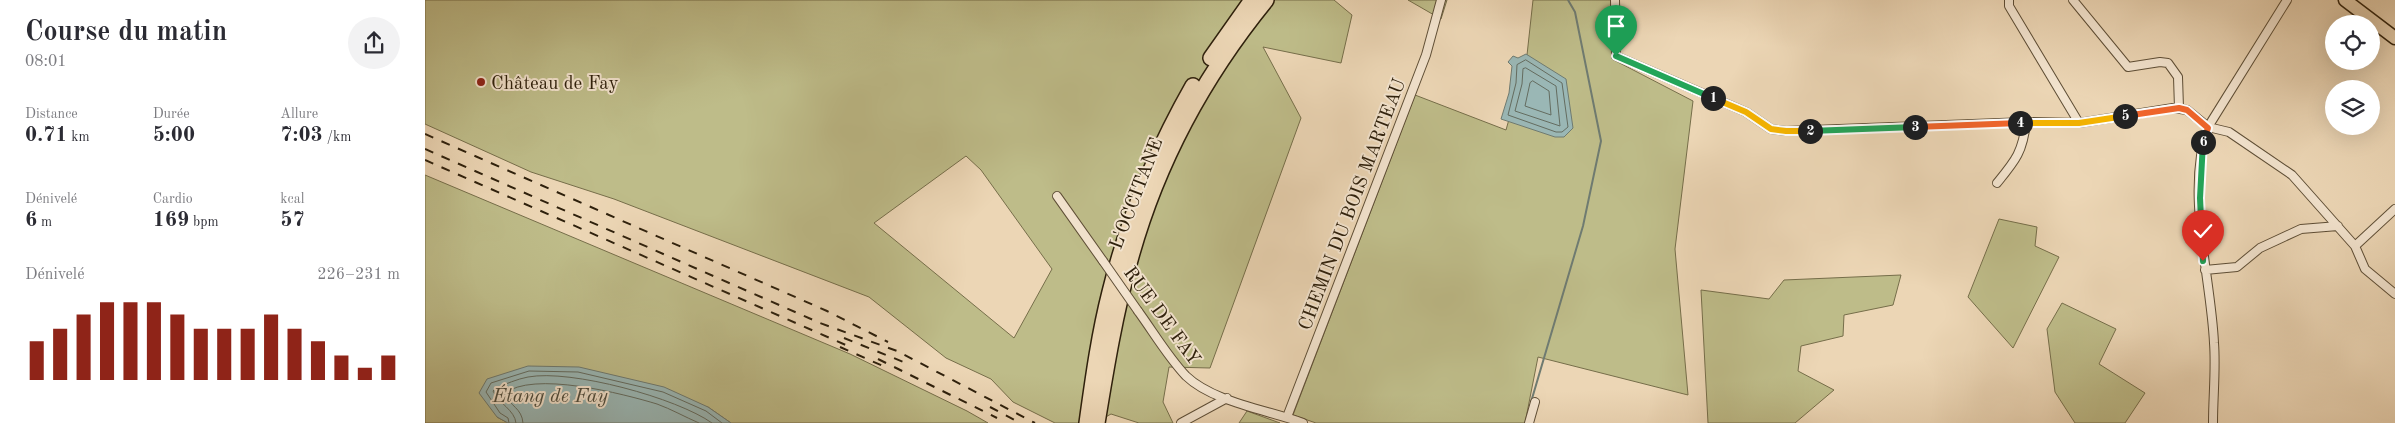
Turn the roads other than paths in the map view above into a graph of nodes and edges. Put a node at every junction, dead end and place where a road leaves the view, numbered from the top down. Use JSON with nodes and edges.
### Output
{"nodes":[{"id":1,"x":1252,"y":0,"type":"edge"},
{"id":2,"x":1266,"y":0,"type":"edge"},
{"id":3,"x":1441,"y":0,"type":"edge"},
{"id":4,"x":1615,"y":0,"type":"edge"},
{"id":5,"x":2009,"y":0,"type":"edge"},
{"id":6,"x":2073,"y":0,"type":"edge"},
{"id":7,"x":2287,"y":0,"type":"edge"},
{"id":8,"x":2345,"y":0,"type":"edge"},
{"id":9,"x":2395,"y":38,"type":"edge"},
{"id":10,"x":2179,"y":108,"type":"junction"},
{"id":11,"x":2026,"y":122,"type":"junction"},
{"id":12,"x":2079,"y":123,"type":"junction"},
{"id":13,"x":2208,"y":128,"type":"junction"},
{"id":14,"x":1997,"y":183,"type":"dead end"},
{"id":15,"x":1057,"y":196,"type":"dead end"},
{"id":16,"x":2395,"y":209,"type":"edge"},
{"id":17,"x":2338,"y":226,"type":"junction"},
{"id":18,"x":2355,"y":246,"type":"junction"},
{"id":19,"x":2205,"y":270,"type":"junction"},
{"id":20,"x":2395,"y":294,"type":"edge"},
{"id":21,"x":1227,"y":398,"type":"junction"},
{"id":22,"x":1535,"y":402,"type":"dead end"},
{"id":23,"x":1287,"y":417,"type":"junction"},
{"id":24,"x":1087,"y":423,"type":"edge"},
{"id":25,"x":1097,"y":423,"type":"edge"},
{"id":26,"x":1181,"y":423,"type":"edge"},
{"id":27,"x":1303,"y":423,"type":"edge"},
{"id":28,"x":1529,"y":423,"type":"edge"},
{"id":29,"x":2213,"y":423,"type":"edge"}],
"edges":[{"from":1,"to":24,"type":"highway","name":"L'OCCITANE"},
{"from":2,"to":25,"type":"highway","name":"L'OCCITANE"},
{"from":3,"to":23,"type":"street","name":"CHEMIN DU BOIS MARTEAU"},
{"from":4,"to":11,"type":"street"},
{"from":5,"to":12,"type":"street"},
{"from":6,"to":10,"type":"street"},
{"from":7,"to":13,"type":"street"},
{"from":8,"to":9,"type":"main road"},
{"from":10,"to":12,"type":"street"},
{"from":10,"to":13,"type":"street"},
{"from":11,"to":12,"type":"street"},
{"from":11,"to":14,"type":"street"},
{"from":13,"to":17,"type":"street"},
{"from":13,"to":19,"type":"street"},
{"from":15,"to":21,"type":"street","name":"RUE DE FAY","bridge":true},
{"from":16,"to":18,"type":"street"},
{"from":17,"to":18,"type":"street"},
{"from":17,"to":19,"type":"street"},
{"from":18,"to":20,"type":"street"},
{"from":19,"to":29,"type":"street"},
{"from":21,"to":23,"type":"street","name":"RUE DE FAY"},
{"from":21,"to":26,"type":"street"},
{"from":22,"to":28,"type":"street"},
{"from":23,"to":27,"type":"street","name":"RUE DE FAY"}]}
